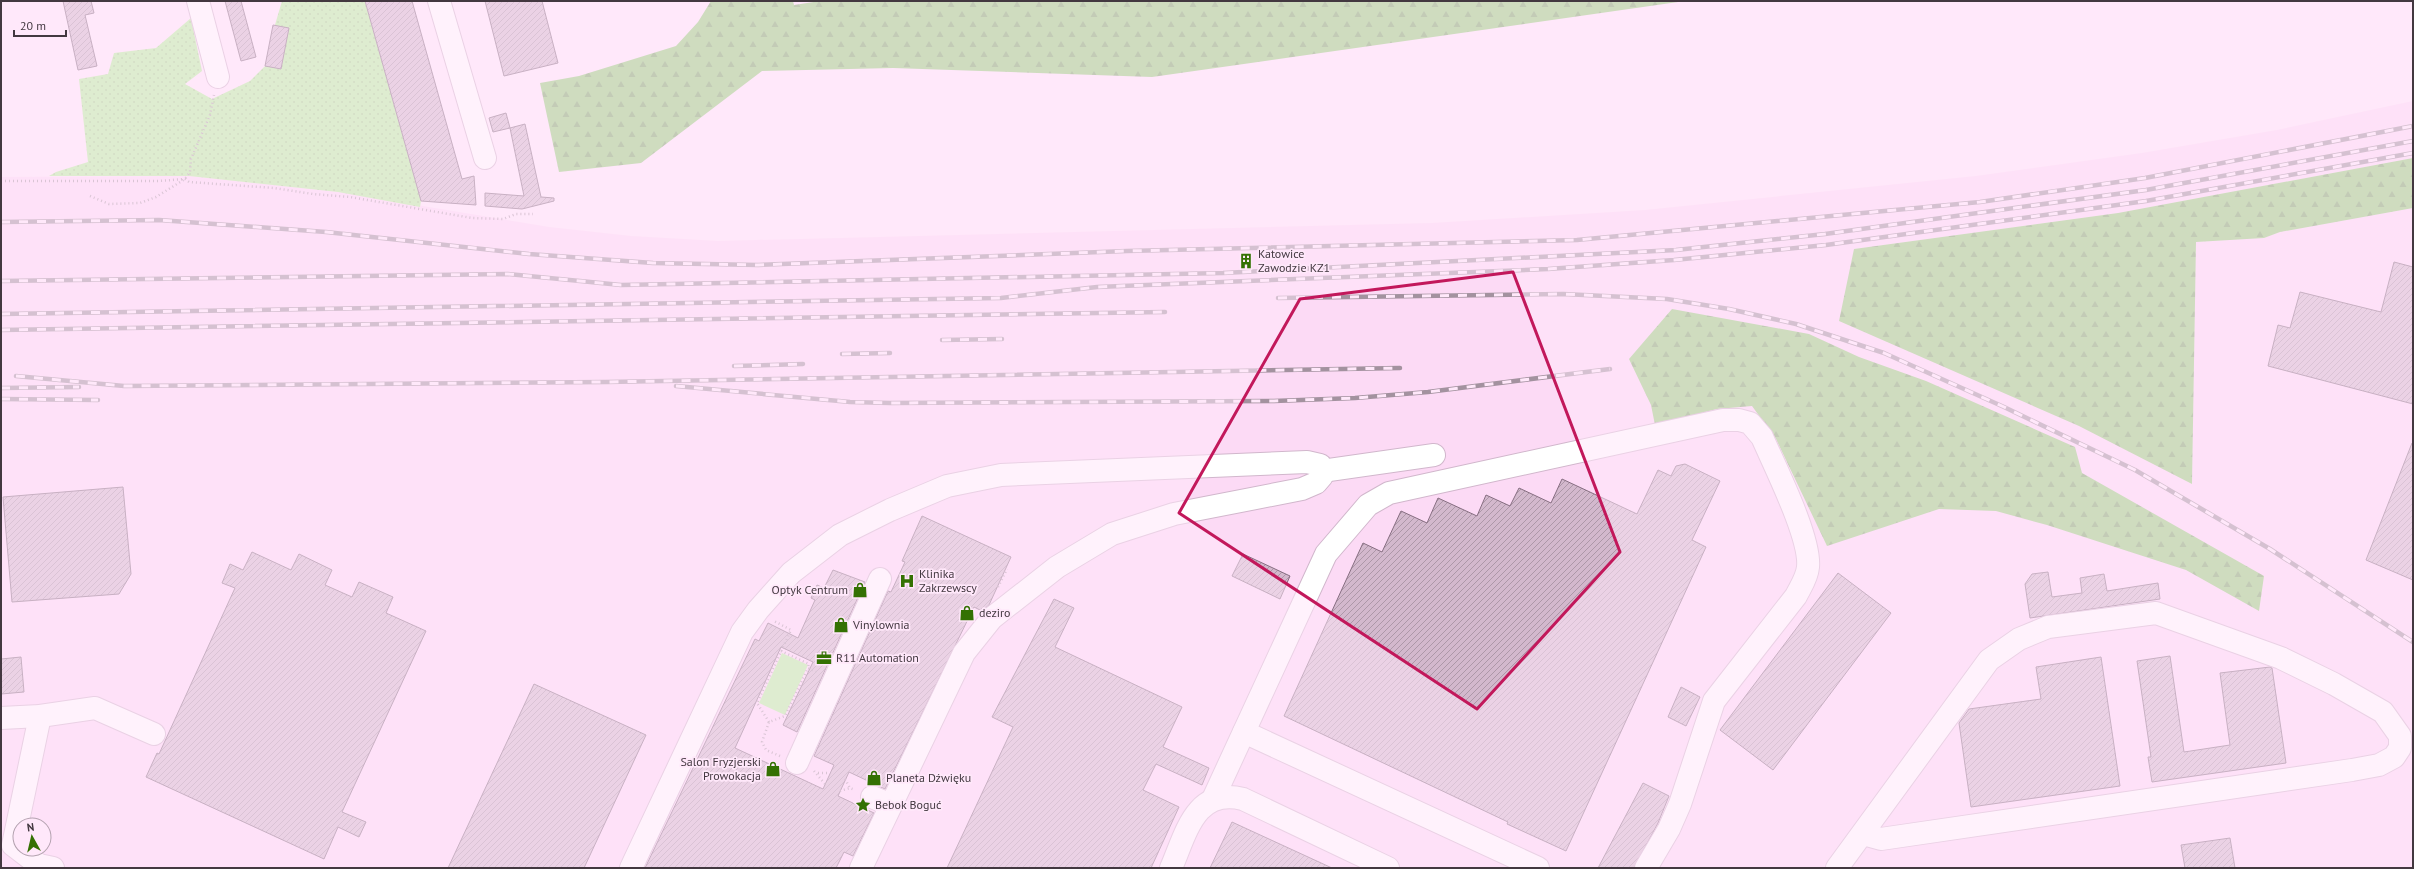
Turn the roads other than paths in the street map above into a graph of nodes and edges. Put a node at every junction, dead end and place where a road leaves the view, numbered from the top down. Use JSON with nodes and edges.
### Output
{"nodes":[{"id":1,"x":198,"y":1,"type":"edge"},
{"id":2,"x":439,"y":1,"type":"edge"},
{"id":3,"x":218,"y":77,"type":"road end"},
{"id":4,"x":485,"y":158,"type":"dead end"},
{"id":5,"x":1434,"y":455,"type":"dead end"},
{"id":6,"x":1322,"y":471,"type":"junction"},
{"id":7,"x":880,"y":579,"type":"dead end"},
{"id":8,"x":40,"y":716,"type":"junction"},
{"id":9,"x":1,"y":718,"type":"edge"},
{"id":10,"x":1244,"y":732,"type":"junction"},
{"id":11,"x":154,"y":734,"type":"dead end"},
{"id":12,"x":797,"y":764,"type":"road end"},
{"id":13,"x":1213,"y":799,"type":"junction"},
{"id":14,"x":1863,"y":834,"type":"junction"},
{"id":15,"x":53,"y":868,"type":"edge"},
{"id":16,"x":631,"y":868,"type":"edge"},
{"id":17,"x":861,"y":868,"type":"edge"},
{"id":18,"x":1171,"y":868,"type":"edge"},
{"id":19,"x":1388,"y":868,"type":"edge"},
{"id":20,"x":1538,"y":868,"type":"edge"},
{"id":21,"x":1646,"y":868,"type":"edge"},
{"id":22,"x":1837,"y":868,"type":"edge"}],
"edges":[{"from":1,"to":3,"type":"street"},
{"from":2,"to":4,"type":"street"},
{"from":5,"to":6,"type":"street"},
{"from":6,"to":16,"type":"street"},
{"from":6,"to":17,"type":"street"},
{"from":7,"to":12,"type":"street"},
{"from":8,"to":9,"type":"street"},
{"from":8,"to":11,"type":"street"},
{"from":8,"to":15,"type":"street"},
{"from":10,"to":13,"type":"street"},
{"from":10,"to":20,"type":"street"},
{"from":10,"to":21,"type":"street"},
{"from":13,"to":18,"type":"street"},
{"from":13,"to":19,"type":"street"},
{"from":14,"to":14,"type":"street"},
{"from":14,"to":22,"type":"street"}]}
